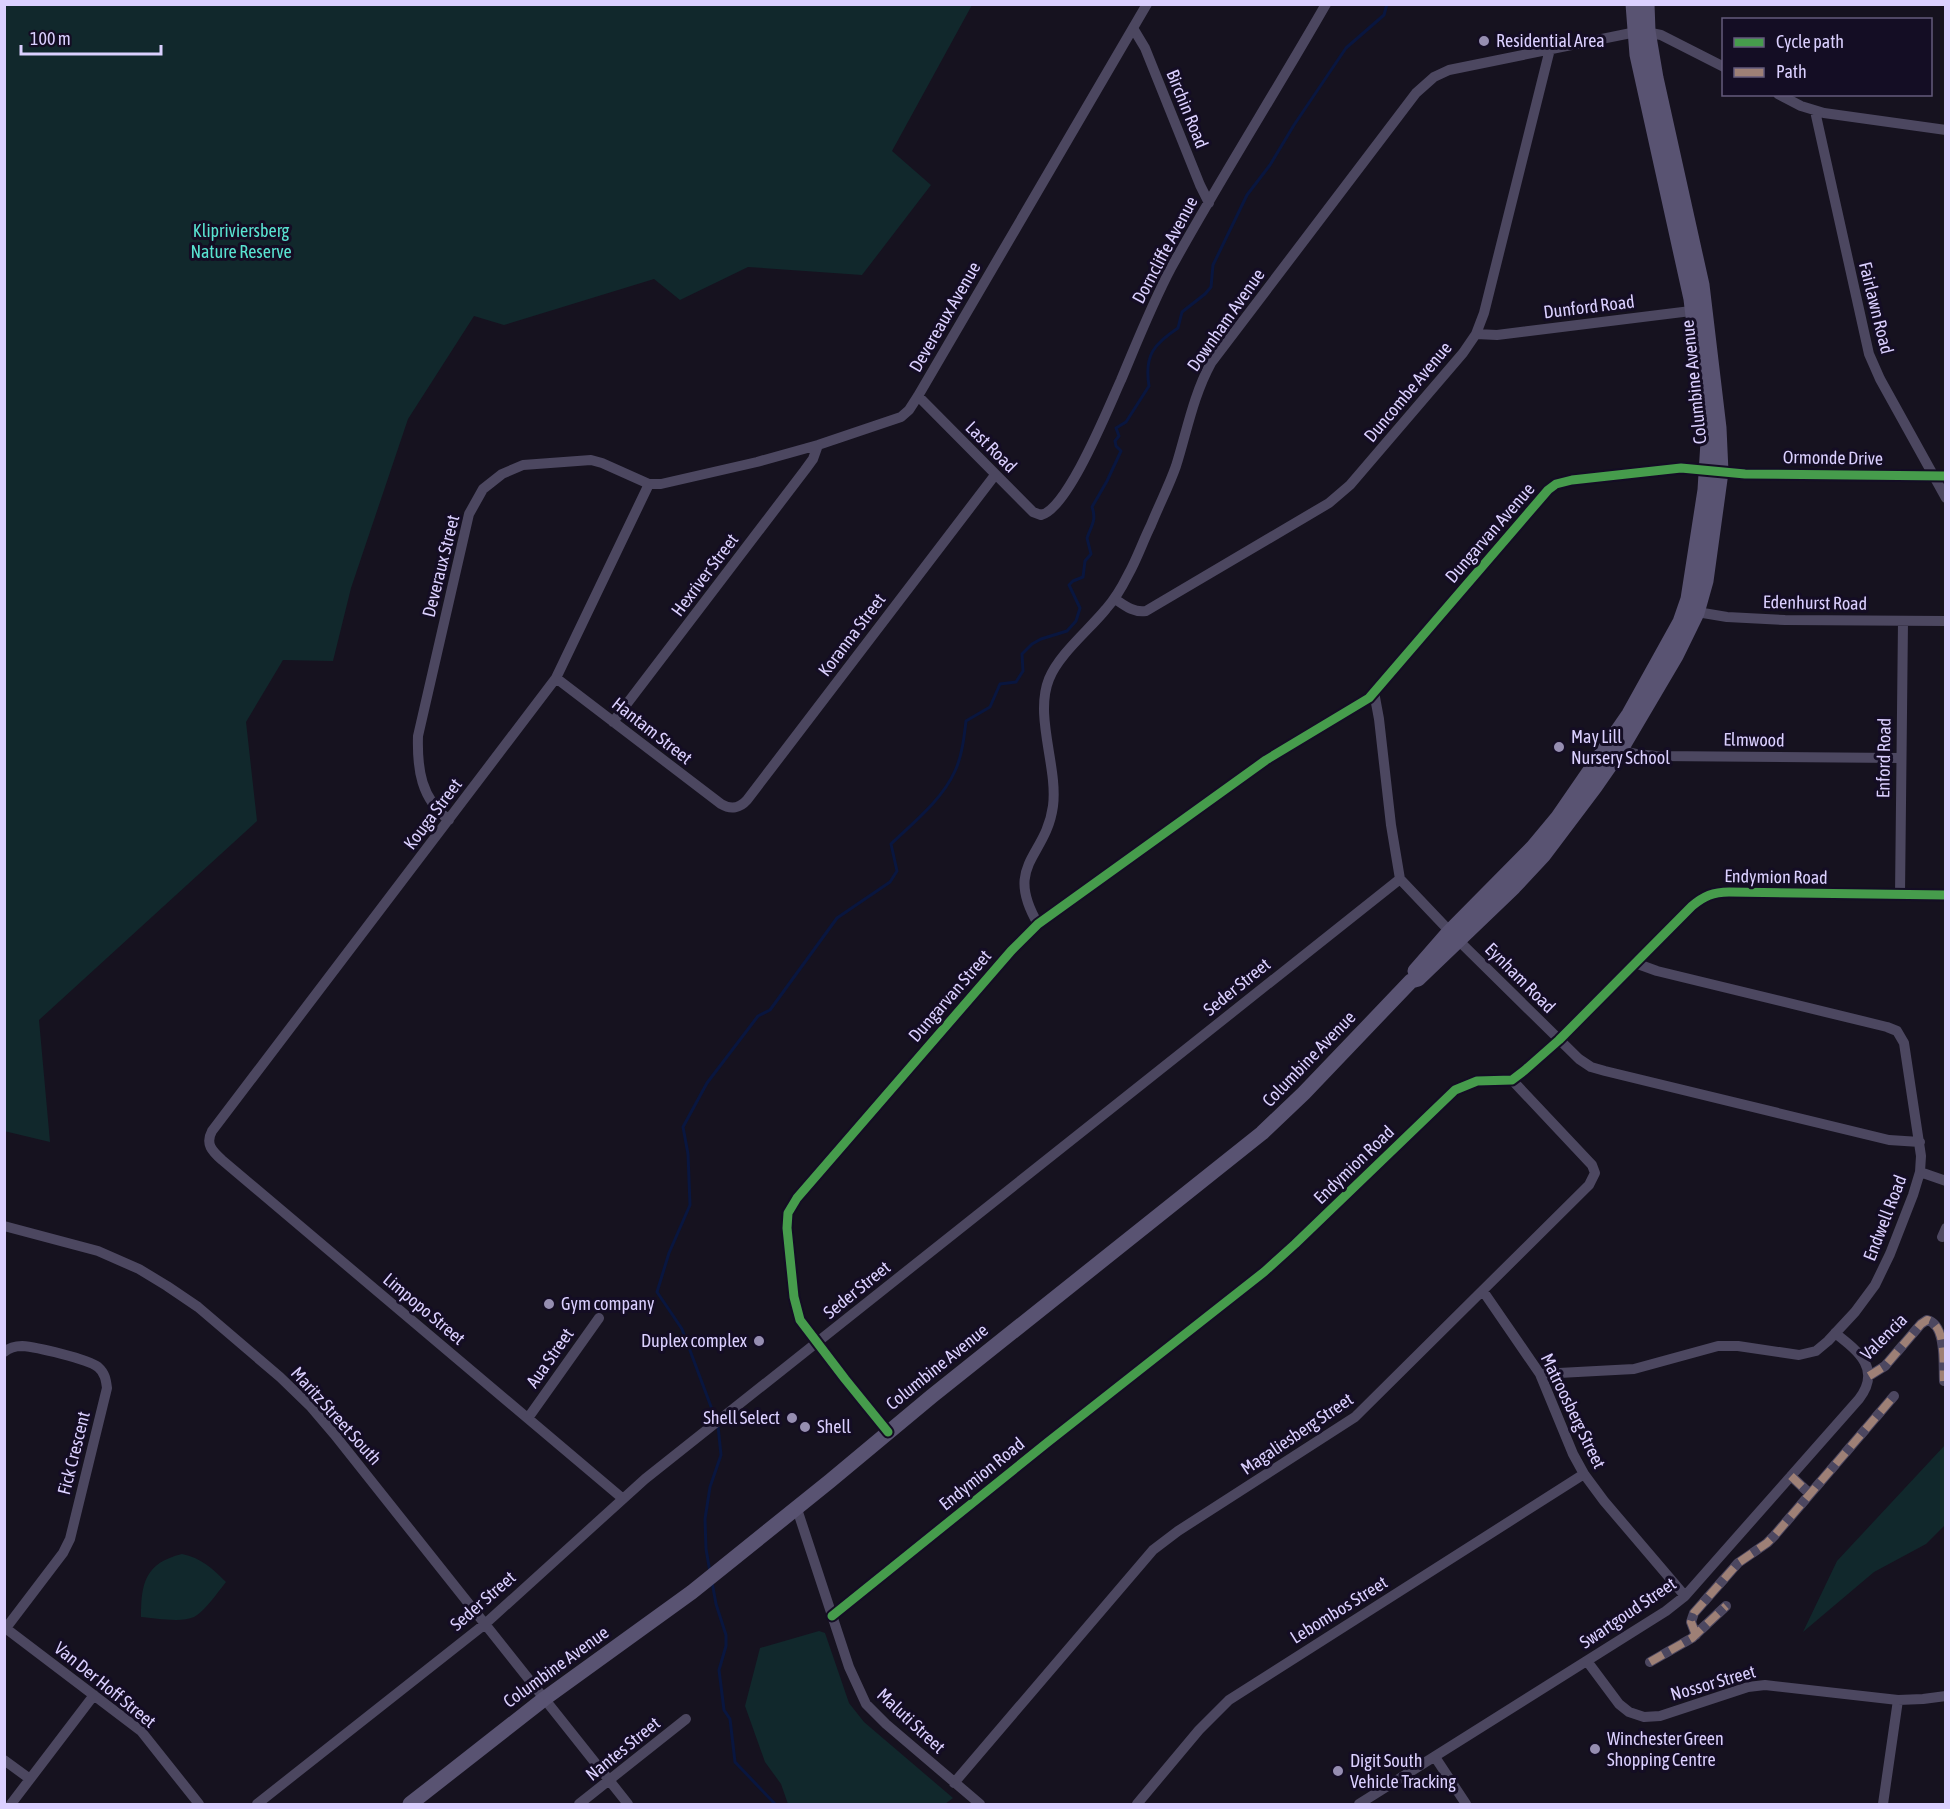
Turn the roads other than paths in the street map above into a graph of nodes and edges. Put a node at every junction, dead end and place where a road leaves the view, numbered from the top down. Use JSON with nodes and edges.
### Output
{"nodes":[{"id":1,"x":1147,"y":4,"type":"edge"},
{"id":2,"x":1326,"y":4,"type":"edge"},
{"id":3,"x":1633,"y":4,"type":"edge"},
{"id":4,"x":1647,"y":4,"type":"edge"},
{"id":5,"x":1133,"y":28,"type":"junction"},
{"id":6,"x":1641,"y":32,"type":"junction"},
{"id":7,"x":1550,"y":49,"type":"junction"},
{"id":8,"x":1722,"y":66,"type":"edge"},
{"id":9,"x":1782,"y":96,"type":"edge"},
{"id":10,"x":1815,"y":111,"type":"junction"},
{"id":11,"x":1946,"y":130,"type":"edge"},
{"id":12,"x":1209,"y":202,"type":"junction"},
{"id":13,"x":1699,"y":310,"type":"junction"},
{"id":14,"x":1476,"y":334,"type":"junction"},
{"id":15,"x":918,"y":396,"type":"junction"},
{"id":16,"x":818,"y":445,"type":"junction"},
{"id":17,"x":1714,"y":471,"type":"junction"},
{"id":18,"x":995,"y":475,"type":"junction"},
{"id":19,"x":1934,"y":476,"type":"junction"},
{"id":20,"x":1946,"y":476,"type":"edge"},
{"id":21,"x":649,"y":484,"type":"junction"},
{"id":22,"x":1946,"y":498,"type":"edge"},
{"id":23,"x":1044,"y":515,"type":"joint"},
{"id":24,"x":1115,"y":599,"type":"junction"},
{"id":25,"x":1691,"y":611,"type":"junction"},
{"id":26,"x":1903,"y":621,"type":"junction"},
{"id":27,"x":1946,"y":621,"type":"edge"},
{"id":28,"x":556,"y":678,"type":"junction"},
{"id":29,"x":1374,"y":693,"type":"junction"},
{"id":30,"x":613,"y":722,"type":"junction"},
{"id":31,"x":1614,"y":749,"type":"junction"},
{"id":32,"x":1900,"y":758,"type":"junction"},
{"id":33,"x":730,"y":808,"type":"joint"},
{"id":34,"x":448,"y":820,"type":"junction"},
{"id":35,"x":1400,"y":879,"type":"junction"},
{"id":36,"x":1946,"y":895,"type":"edge"},
{"id":37,"x":1900,"y":896,"type":"junction"},
{"id":38,"x":1038,"y":924,"type":"junction"},
{"id":39,"x":1454,"y":936,"type":"junction"},
{"id":40,"x":1635,"y":963,"type":"junction"},
{"id":41,"x":1559,"y":1040,"type":"junction"},
{"id":42,"x":1512,"y":1080,"type":"junction"},
{"id":43,"x":209,"y":1142,"type":"joint"},
{"id":44,"x":1920,"y":1142,"type":"junction"},
{"id":45,"x":1920,"y":1172,"type":"junction"},
{"id":46,"x":1946,"y":1181,"type":"edge"},
{"id":47,"x":4,"y":1226,"type":"edge"},
{"id":48,"x":1483,"y":1291,"type":"junction"},
{"id":49,"x":599,"y":1318,"type":"dead end"},
{"id":50,"x":1836,"y":1333,"type":"junction"},
{"id":51,"x":816,"y":1343,"type":"junction"},
{"id":52,"x":4,"y":1352,"type":"edge"},
{"id":53,"x":1540,"y":1374,"type":"junction"},
{"id":54,"x":1869,"y":1376,"type":"junction"},
{"id":55,"x":1944,"y":1380,"type":"dead end"},
{"id":56,"x":1894,"y":1396,"type":"dead end"},
{"id":57,"x":528,"y":1418,"type":"junction"},
{"id":58,"x":888,"y":1432,"type":"junction"},
{"id":59,"x":1584,"y":1474,"type":"junction"},
{"id":60,"x":1791,"y":1476,"type":"junction"},
{"id":61,"x":1810,"y":1494,"type":"junction"},
{"id":62,"x":622,"y":1498,"type":"junction"},
{"id":63,"x":797,"y":1509,"type":"junction"},
{"id":64,"x":1685,"y":1596,"type":"junction"},
{"id":65,"x":1726,"y":1606,"type":"dead end"},
{"id":66,"x":832,"y":1616,"type":"junction"},
{"id":67,"x":485,"y":1624,"type":"junction"},
{"id":68,"x":5,"y":1627,"type":"edge"},
{"id":69,"x":1696,"y":1635,"type":"junction"},
{"id":70,"x":1587,"y":1661,"type":"junction"},
{"id":71,"x":1650,"y":1662,"type":"dead end"},
{"id":72,"x":94,"y":1695,"type":"junction"},
{"id":73,"x":1946,"y":1696,"type":"edge"},
{"id":74,"x":544,"y":1699,"type":"junction"},
{"id":75,"x":1898,"y":1700,"type":"junction"},
{"id":76,"x":686,"y":1719,"type":"dead end"},
{"id":77,"x":1435,"y":1757,"type":"junction"},
{"id":78,"x":4,"y":1760,"type":"edge"},
{"id":79,"x":30,"y":1779,"type":"junction"},
{"id":80,"x":609,"y":1780,"type":"junction"},
{"id":81,"x":954,"y":1783,"type":"junction"},
{"id":82,"x":11,"y":1804,"type":"edge"},
{"id":83,"x":199,"y":1804,"type":"edge"},
{"id":84,"x":258,"y":1804,"type":"edge"},
{"id":85,"x":410,"y":1804,"type":"edge"},
{"id":86,"x":579,"y":1804,"type":"edge"},
{"id":87,"x":628,"y":1804,"type":"edge"},
{"id":88,"x":980,"y":1804,"type":"edge"},
{"id":89,"x":1137,"y":1804,"type":"edge"},
{"id":90,"x":1359,"y":1804,"type":"edge"},
{"id":91,"x":1466,"y":1804,"type":"edge"},
{"id":92,"x":1883,"y":1804,"type":"edge"}],
"edges":[{"from":1,"to":5,"type":"street","name":"Devereaux Avenue"},
{"from":2,"to":12,"type":"street","name":"Dorncliffe Avenue"},
{"from":3,"to":6,"type":"main road","name":"Columbine Avenue"},
{"from":4,"to":6,"type":"main road","name":"Columbine Avenue"},
{"from":5,"to":12,"type":"street","name":"Birchin Road"},
{"from":5,"to":15,"type":"street","name":"Devereaux Avenue"},
{"from":6,"to":7,"type":"street","name":"Downham Avenue"},
{"from":6,"to":8,"type":"street"},
{"from":6,"to":13,"type":"main road","name":"Columbine Avenue"},
{"from":7,"to":14,"type":"street","name":"Duncombe Avenue"},
{"from":7,"to":24,"type":"street","name":"Downham Avenue"},
{"from":9,"to":10,"type":"street"},
{"from":10,"to":11,"type":"street"},
{"from":10,"to":19,"type":"street","name":"Fairlawn Road"},
{"from":12,"to":23,"type":"street","name":"Dorncliffe Avenue"},
{"from":13,"to":14,"type":"street","name":"Dunford Road"},
{"from":13,"to":17,"type":"main road","name":"Columbine Avenue"},
{"from":14,"to":24,"type":"street","name":"Duncombe Avenue"},
{"from":15,"to":16,"type":"street","name":"Devereaux Avenue"},
{"from":15,"to":18,"type":"street","name":"Last Road"},
{"from":16,"to":21,"type":"street","name":"Devereaux Avenue"},
{"from":16,"to":30,"type":"street","name":"Hexriver Street"},
{"from":17,"to":19,"type":"street","name":"Ormonde Drive"},
{"from":17,"to":25,"type":"main road","name":"Columbine Avenue"},
{"from":17,"to":29,"type":"street","name":"Dungarvan Avenue"},
{"from":18,"to":23,"type":"street","name":"Last Road"},
{"from":18,"to":33,"type":"street","name":"Koranna Street"},
{"from":19,"to":20,"type":"street","name":"Ormonde Drive"},
{"from":19,"to":22,"type":"street","name":"Fairlawn Road"},
{"from":21,"to":28,"type":"street","name":"Kouga Street"},
{"from":21,"to":34,"type":"street","name":"Deveraux Street"},
{"from":24,"to":38,"type":"street","name":"Downham Avenue"},
{"from":25,"to":26,"type":"street","name":"Edenhurst Road"},
{"from":25,"to":31,"type":"main road","name":"Columbine Avenue"},
{"from":26,"to":27,"type":"street","name":"Edenhurst Road"},
{"from":26,"to":32,"type":"street","name":"Enford Road"},
{"from":28,"to":30,"type":"street","name":"Hantam Street"},
{"from":28,"to":34,"type":"street","name":"Kouga Street"},
{"from":29,"to":35,"type":"street"},
{"from":29,"to":38,"type":"street","name":"Dungarvan Street"},
{"from":30,"to":33,"type":"street","name":"Hantam Street"},
{"from":31,"to":32,"type":"street","name":"Elmwood"},
{"from":31,"to":39,"type":"main road","name":"Columbine Avenue"},
{"from":32,"to":37,"type":"street","name":"Enford Road"},
{"from":34,"to":43,"type":"street","name":"Kouga Street"},
{"from":35,"to":39,"type":"street","name":"Eynham Road"},
{"from":35,"to":51,"type":"street","name":"Seder Street"},
{"from":36,"to":37,"type":"street","name":"Endymion Road"},
{"from":37,"to":40,"type":"street","name":"Endymion Road"},
{"from":38,"to":51,"type":"street","name":"Dungarvan Street"},
{"from":39,"to":41,"type":"street","name":"Eynham Road"},
{"from":39,"to":58,"type":"main road","name":"Columbine Avenue"},
{"from":40,"to":41,"type":"street","name":"Endymion Road"},
{"from":40,"to":44,"type":"street","name":"Endwell Road"},
{"from":41,"to":42,"type":"street","name":"Endymion Road"},
{"from":41,"to":44,"type":"street","name":"Eynham Road"},
{"from":42,"to":48,"type":"street","name":"Magaliesberg Street"},
{"from":42,"to":66,"type":"street","name":"Endymion Road"},
{"from":43,"to":57,"type":"street","name":"Limpopo Street"},
{"from":44,"to":45,"type":"street","name":"Endwell Road"},
{"from":45,"to":46,"type":"street"},
{"from":45,"to":50,"type":"street","name":"Endwell Road"},
{"from":47,"to":67,"type":"street","name":"Maritz Street South"},
{"from":48,"to":53,"type":"street","name":"Matroosberg Street"},
{"from":48,"to":81,"type":"street","name":"Magaliesberg Street"},
{"from":49,"to":57,"type":"street","name":"Aua Street"},
{"from":50,"to":53,"type":"street","name":"Endwell Road"},
{"from":50,"to":54,"type":"street"},
{"from":51,"to":58,"type":"street","name":"Dungarvan Street"},
{"from":51,"to":62,"type":"street","name":"Seder Street"},
{"from":52,"to":68,"type":"street","name":"Fick Crescent"},
{"from":53,"to":59,"type":"street","name":"Matroosberg Street"},
{"from":54,"to":55,"type":"street","name":"Valencia"},
{"from":54,"to":60,"type":"street","name":"Swartgoud Street"},
{"from":56,"to":61,"type":"street"},
{"from":57,"to":62,"type":"street","name":"Limpopo Street"},
{"from":58,"to":63,"type":"main road","name":"Columbine Avenue"},
{"from":59,"to":64,"type":"street","name":"Matroosberg Street"},
{"from":59,"to":89,"type":"street","name":"Lebombos Street"},
{"from":60,"to":61,"type":"street"},
{"from":60,"to":64,"type":"street","name":"Swartgoud Street"},
{"from":61,"to":69,"type":"street"},
{"from":62,"to":67,"type":"street","name":"Seder Street"},
{"from":63,"to":66,"type":"street","name":"Maluti Street"},
{"from":63,"to":74,"type":"main road","name":"Columbine Avenue"},
{"from":64,"to":70,"type":"street","name":"Swartgoud Street"},
{"from":65,"to":69,"type":"street"},
{"from":66,"to":81,"type":"street","name":"Maluti Street"},
{"from":67,"to":74,"type":"street","name":"Maritz Street South"},
{"from":67,"to":84,"type":"street","name":"Seder Street"},
{"from":68,"to":72,"type":"street","name":"Van Der Hoff Street"},
{"from":69,"to":71,"type":"street"},
{"from":70,"to":75,"type":"street","name":"Nossor Street"},
{"from":70,"to":77,"type":"street","name":"Swartgoud Street"},
{"from":72,"to":79,"type":"street"},
{"from":72,"to":83,"type":"street","name":"Van Der Hoff Street"},
{"from":73,"to":75,"type":"street","name":"Nossor Street"},
{"from":74,"to":80,"type":"street","name":"Maritz Street South"},
{"from":74,"to":85,"type":"main road","name":"Columbine Avenue"},
{"from":75,"to":92,"type":"street"},
{"from":76,"to":80,"type":"street","name":"Nantes Street"},
{"from":77,"to":90,"type":"street","name":"Swartgoud Street"},
{"from":77,"to":91,"type":"street"},
{"from":78,"to":79,"type":"street"},
{"from":79,"to":82,"type":"street"},
{"from":80,"to":86,"type":"street","name":"Nantes Street"},
{"from":80,"to":87,"type":"street","name":"Maritz Street South"},
{"from":81,"to":88,"type":"street","name":"Maluti Street"}]}
